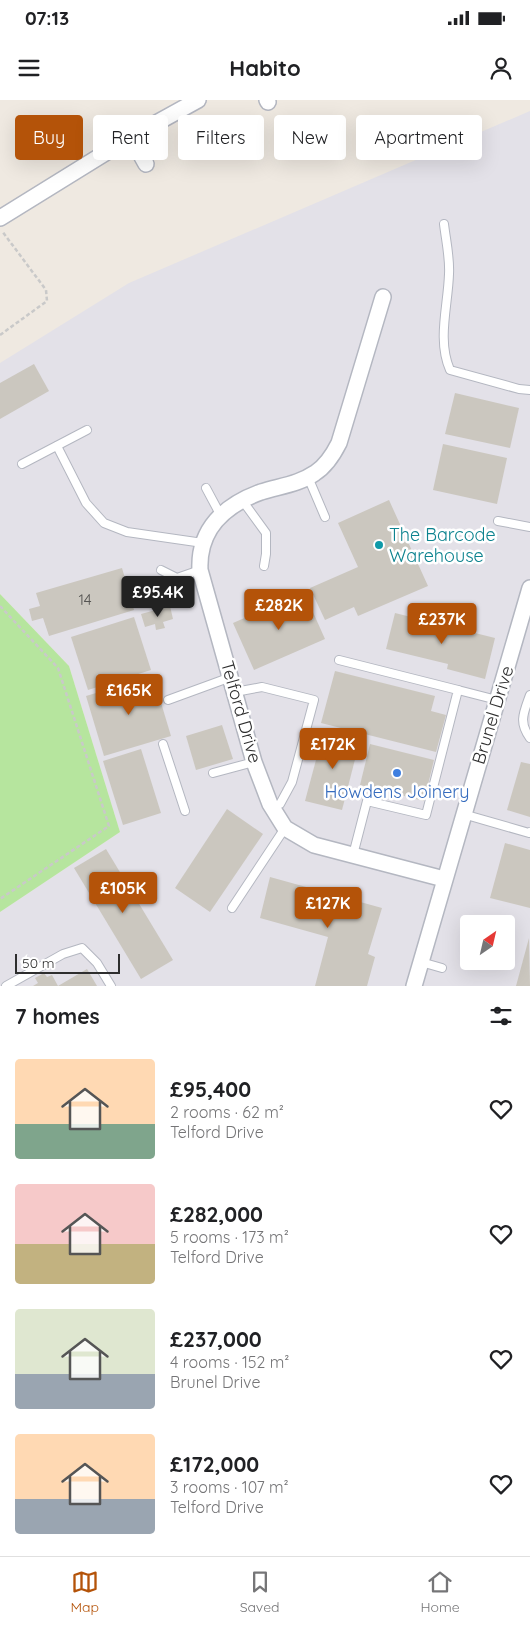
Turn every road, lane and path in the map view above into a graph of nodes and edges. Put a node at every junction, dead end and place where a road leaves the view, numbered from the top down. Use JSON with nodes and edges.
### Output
{"nodes":[{"id":1,"x":191,"y":101,"type":"edge"},
{"id":2,"x":168,"y":115,"type":"edge"},
{"id":3,"x":94,"y":160,"type":"edge"},
{"id":4,"x":144,"y":160,"type":"edge"},
{"id":5,"x":146,"y":164,"type":"dead end"},
{"id":6,"x":0,"y":218,"type":"edge"},
{"id":7,"x":444,"y":224,"type":"dead end"},
{"id":8,"x":0,"y":228,"type":"edge"},
{"id":9,"x":383,"y":297,"type":"dead end"},
{"id":10,"x":0,"y":336,"type":"edge"},
{"id":11,"x":530,"y":390,"type":"edge"},
{"id":12,"x":87,"y":430,"type":"dead end"},
{"id":13,"x":57,"y":446,"type":"junction"},
{"id":14,"x":22,"y":464,"type":"dead end"},
{"id":15,"x":308,"y":478,"type":"junction"},
{"id":16,"x":206,"y":488,"type":"dead end"},
{"id":17,"x":242,"y":500,"type":"junction"},
{"id":18,"x":221,"y":516,"type":"junction"},
{"id":19,"x":325,"y":517,"type":"dead end"},
{"id":20,"x":498,"y":521,"type":"dead end"},
{"id":21,"x":530,"y":527,"type":"edge"},
{"id":22,"x":203,"y":543,"type":"junction"},
{"id":23,"x":264,"y":566,"type":"dead end"},
{"id":24,"x":161,"y":570,"type":"dead end"},
{"id":25,"x":200,"y":570,"type":"junction"},
{"id":26,"x":530,"y":588,"type":"edge"},
{"id":27,"x":0,"y":606,"type":"edge"},
{"id":28,"x":526,"y":616,"type":"edge"},
{"id":29,"x":338,"y":660,"type":"dead end"},
{"id":30,"x":233,"y":685,"type":"junction"},
{"id":31,"x":458,"y":690,"type":"junction"},
{"id":32,"x":530,"y":695,"type":"edge"},
{"id":33,"x":168,"y":700,"type":"dead end"},
{"id":34,"x":498,"y":700,"type":"junction"},
{"id":35,"x":530,"y":738,"type":"edge"},
{"id":36,"x":163,"y":744,"type":"dead end"},
{"id":37,"x":254,"y":762,"type":"junction"},
{"id":38,"x":213,"y":773,"type":"dead end"},
{"id":39,"x":271,"y":808,"type":"junction"},
{"id":40,"x":185,"y":810,"type":"dead end"},
{"id":41,"x":463,"y":814,"type":"junction"},
{"id":42,"x":285,"y":828,"type":"junction"},
{"id":43,"x":530,"y":832,"type":"edge"},
{"id":44,"x":353,"y":854,"type":"junction"},
{"id":45,"x":444,"y":879,"type":"junction"},
{"id":46,"x":0,"y":900,"type":"edge"},
{"id":47,"x":232,"y":908,"type":"dead end"},
{"id":48,"x":421,"y":962,"type":"junction"},
{"id":49,"x":442,"y":968,"type":"dead end"},
{"id":50,"x":6,"y":986,"type":"edge"},
{"id":51,"x":111,"y":986,"type":"edge"},
{"id":52,"x":414,"y":986,"type":"edge"}],
"edges":[{"from":1,"to":2,"type":"street"},
{"from":3,"to":6,"type":"street"},
{"from":4,"to":5,"type":"street"},
{"from":7,"to":11,"type":"lane"},
{"from":8,"to":10,"type":"path"},
{"from":9,"to":15,"type":"street","name":"Telford Drive"},
{"from":12,"to":13,"type":"lane"},
{"from":13,"to":14,"type":"lane"},
{"from":13,"to":22,"type":"lane"},
{"from":15,"to":17,"type":"street","name":"Telford Drive"},
{"from":15,"to":19,"type":"lane"},
{"from":16,"to":18,"type":"lane"},
{"from":17,"to":18,"type":"street","name":"Telford Drive"},
{"from":17,"to":23,"type":"lane"},
{"from":18,"to":22,"type":"street","name":"Telford Drive"},
{"from":20,"to":21,"type":"lane"},
{"from":22,"to":25,"type":"street","name":"Telford Drive"},
{"from":24,"to":25,"type":"lane"},
{"from":25,"to":30,"type":"street","name":"Telford Drive"},
{"from":26,"to":28,"type":"street","name":"Brunel Drive"},
{"from":27,"to":46,"type":"path"},
{"from":28,"to":34,"type":"street","name":"Brunel Drive"},
{"from":29,"to":31,"type":"lane"},
{"from":30,"to":33,"type":"lane"},
{"from":30,"to":37,"type":"street","name":"Telford Drive"},
{"from":30,"to":39,"type":"lane"},
{"from":31,"to":34,"type":"lane"},
{"from":31,"to":44,"type":"lane"},
{"from":32,"to":35,"type":"lane"},
{"from":34,"to":41,"type":"street","name":"Brunel Drive"},
{"from":36,"to":40,"type":"lane"},
{"from":37,"to":38,"type":"lane"},
{"from":37,"to":39,"type":"street","name":"Telford Drive"},
{"from":39,"to":42,"type":"street","name":"Telford Drive"},
{"from":41,"to":43,"type":"lane"},
{"from":41,"to":45,"type":"street","name":"Brunel Drive"},
{"from":42,"to":44,"type":"street","name":"Telford Drive"},
{"from":42,"to":47,"type":"lane"},
{"from":44,"to":45,"type":"street","name":"Telford Drive"},
{"from":45,"to":48,"type":"street","name":"Brunel Drive"},
{"from":48,"to":49,"type":"lane"},
{"from":48,"to":52,"type":"street","name":"Brunel Drive"},
{"from":50,"to":51,"type":"lane"}]}
